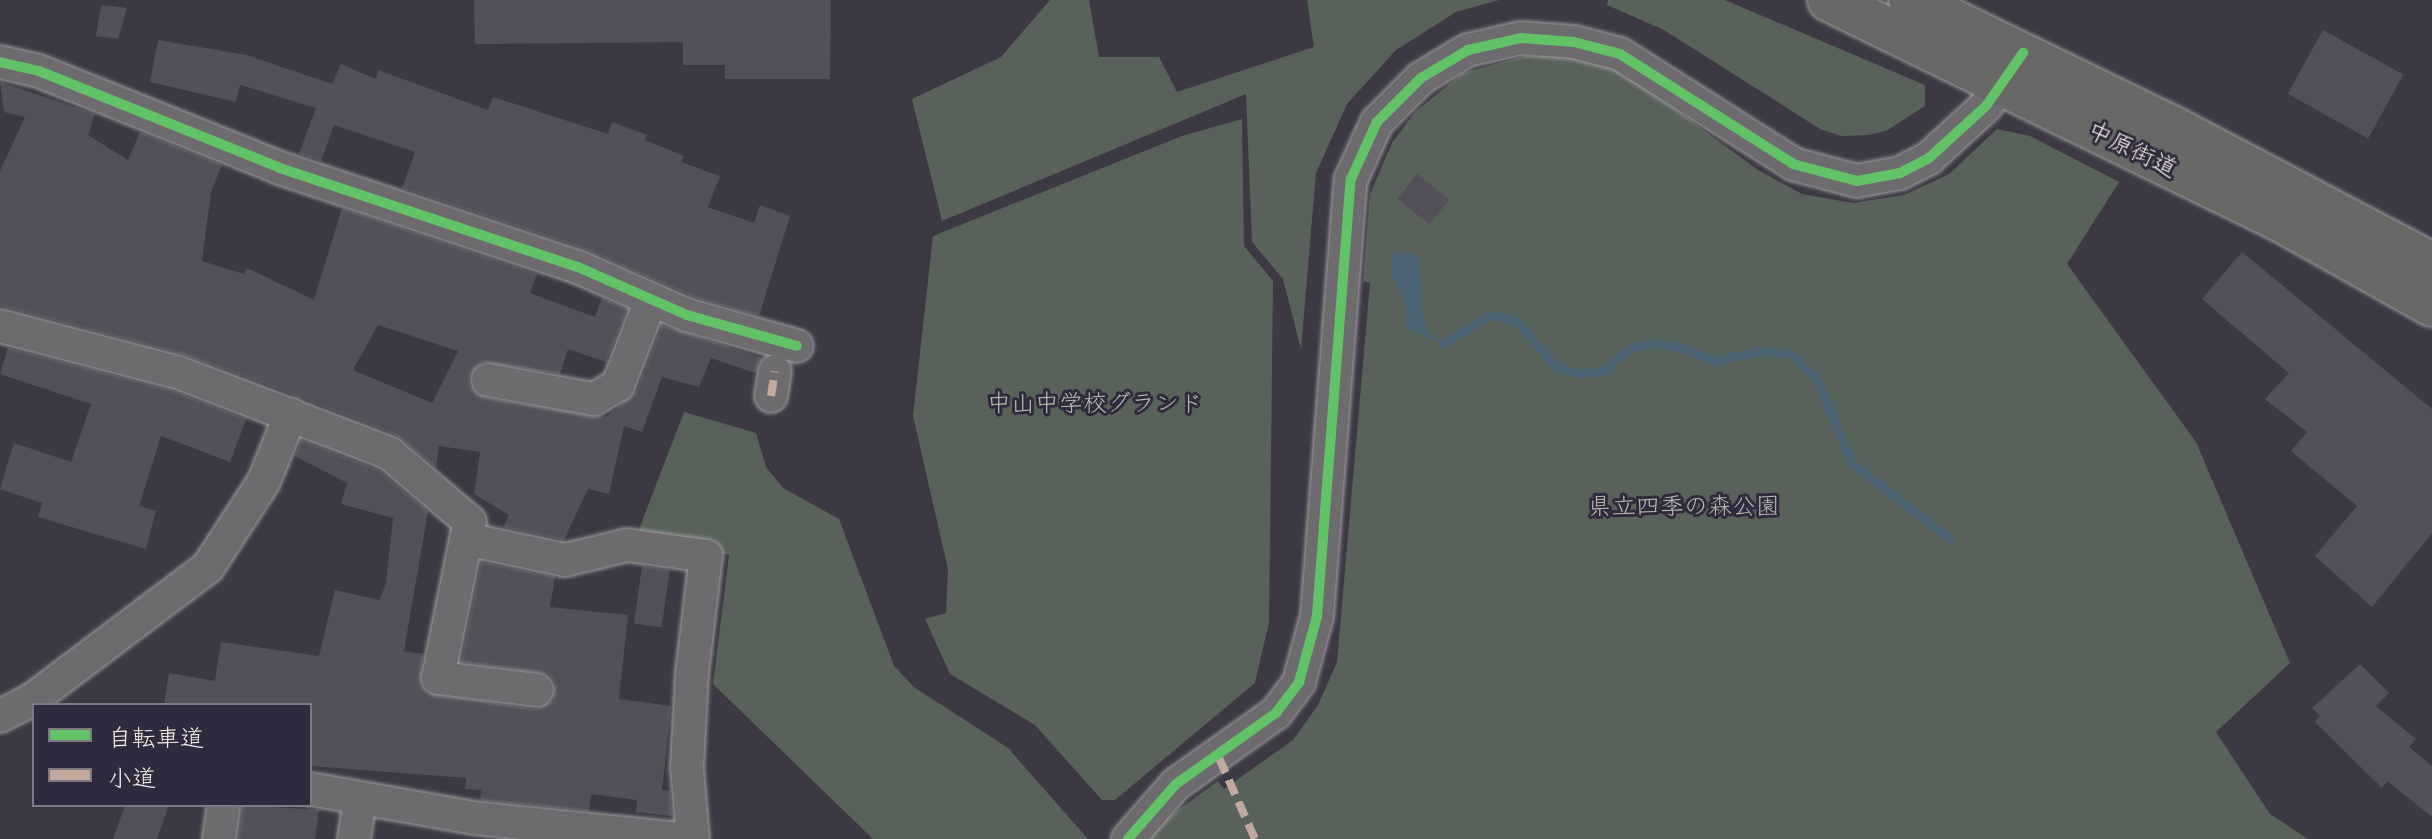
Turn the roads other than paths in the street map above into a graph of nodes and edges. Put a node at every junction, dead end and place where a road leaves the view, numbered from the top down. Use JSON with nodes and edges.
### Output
{"nodes":[{"id":1,"x":1829,"y":0,"type":"edge"},
{"id":2,"x":1916,"y":1,"type":"edge"},
{"id":3,"x":0,"y":62,"type":"edge"},
{"id":4,"x":2012,"y":69,"type":"junction"},
{"id":5,"x":2432,"y":264,"type":"edge"},
{"id":6,"x":651,"y":300,"type":"junction"},
{"id":7,"x":2432,"y":305,"type":"edge"},
{"id":8,"x":0,"y":326,"type":"edge"},
{"id":9,"x":781,"y":363,"type":"dead end"},
{"id":10,"x":488,"y":380,"type":"dead end"},
{"id":11,"x":291,"y":414,"type":"junction"},
{"id":12,"x":466,"y":539,"type":"junction"},
{"id":13,"x":537,"y":690,"type":"dead end"},
{"id":14,"x":0,"y":716,"type":"edge"},
{"id":15,"x":312,"y":789,"type":"edge"},
{"id":16,"x":360,"y":799,"type":"junction"},
{"id":17,"x":224,"y":807,"type":"edge"},
{"id":18,"x":473,"y":828,"type":"edge"},
{"id":19,"x":219,"y":839,"type":"edge"},
{"id":20,"x":354,"y":839,"type":"edge"},
{"id":21,"x":681,"y":839,"type":"edge"},
{"id":22,"x":693,"y":839,"type":"edge"},
{"id":23,"x":1128,"y":839,"type":"edge"}],
"edges":[{"from":1,"to":4,"type":"main road","name":"中原街道"},
{"from":2,"to":4,"type":"main road","name":"中原街道"},
{"from":3,"to":6,"type":"street"},
{"from":4,"to":5,"type":"main road","name":"中原街道"},
{"from":4,"to":7,"type":"main road","name":"中原街道"},
{"from":4,"to":23,"type":"street"},
{"from":6,"to":9,"type":"street"},
{"from":6,"to":10,"type":"street"},
{"from":8,"to":11,"type":"street"},
{"from":11,"to":12,"type":"street"},
{"from":11,"to":14,"type":"street"},
{"from":12,"to":13,"type":"street"},
{"from":12,"to":22,"type":"street"},
{"from":15,"to":16,"type":"street"},
{"from":16,"to":18,"type":"street"},
{"from":16,"to":20,"type":"street"},
{"from":17,"to":19,"type":"street"},
{"from":18,"to":21,"type":"street"}]}
